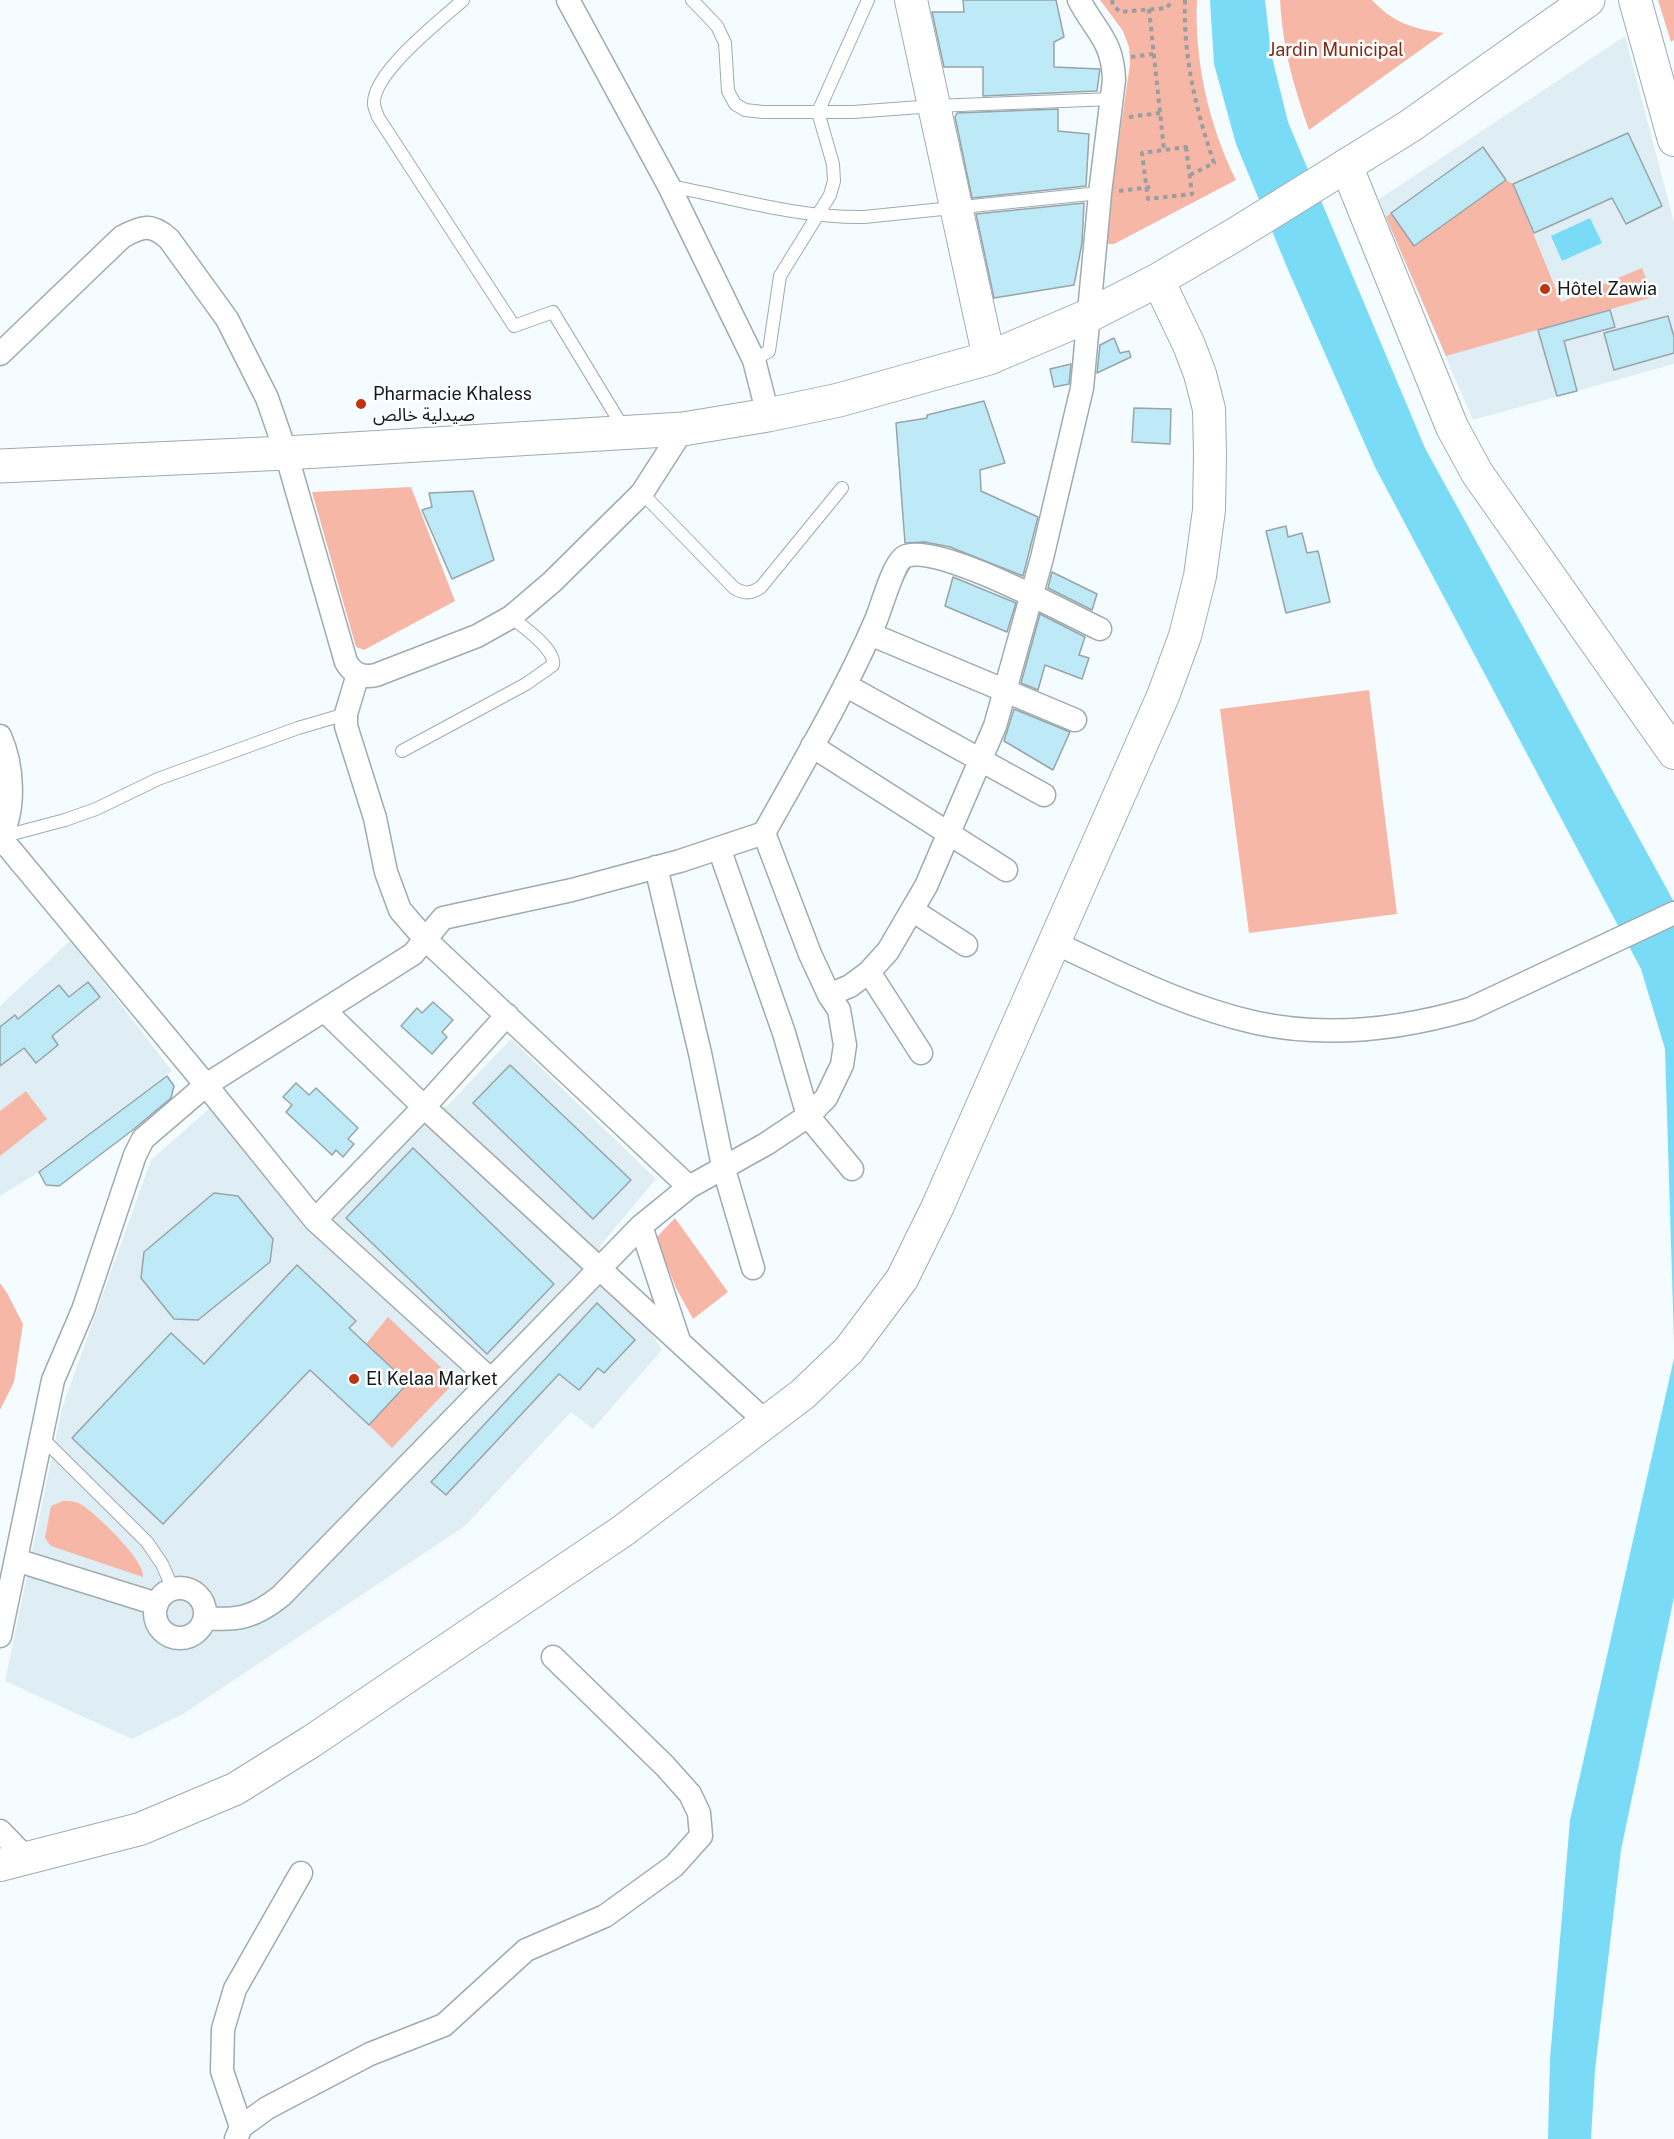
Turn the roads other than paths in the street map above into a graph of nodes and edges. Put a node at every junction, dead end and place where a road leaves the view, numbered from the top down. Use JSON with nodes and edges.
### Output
{"nodes":[{"id":1,"x":463,"y":0,"type":"edge"},
{"id":2,"x":568,"y":0,"type":"edge"},
{"id":3,"x":692,"y":0,"type":"edge"},
{"id":4,"x":868,"y":0,"type":"edge"},
{"id":5,"x":911,"y":0,"type":"edge"},
{"id":6,"x":1079,"y":0,"type":"edge"},
{"id":7,"x":1588,"y":0,"type":"edge"},
{"id":8,"x":1635,"y":0,"type":"edge"},
{"id":9,"x":934,"y":106,"type":"junction"},
{"id":10,"x":1117,"y":108,"type":"junction"},
{"id":11,"x":818,"y":112,"type":"junction"},
{"id":12,"x":1674,"y":140,"type":"edge"},
{"id":13,"x":1340,"y":169,"type":"junction"},
{"id":14,"x":669,"y":186,"type":"junction"},
{"id":15,"x":1100,"y":193,"type":"junction"},
{"id":16,"x":956,"y":209,"type":"junction"},
{"id":17,"x":817,"y":216,"type":"junction"},
{"id":18,"x":1158,"y":280,"type":"junction"},
{"id":19,"x":1088,"y":316,"type":"junction"},
{"id":20,"x":0,"y":354,"type":"edge"},
{"id":21,"x":989,"y":358,"type":"junction"},
{"id":22,"x":754,"y":360,"type":"junction"},
{"id":23,"x":768,"y":415,"type":"junction"},
{"id":24,"x":683,"y":429,"type":"junction"},
{"id":25,"x":626,"y":432,"type":"junction"},
{"id":26,"x":286,"y":453,"type":"junction"},
{"id":27,"x":0,"y":466,"type":"edge"},
{"id":28,"x":842,"y":488,"type":"dead end"},
{"id":29,"x":642,"y":493,"type":"junction"},
{"id":30,"x":1031,"y":596,"type":"junction"},
{"id":31,"x":511,"y":617,"type":"junction"},
{"id":32,"x":1100,"y":629,"type":"dead end"},
{"id":33,"x":870,"y":634,"type":"junction"},
{"id":34,"x":358,"y":674,"type":"junction"},
{"id":35,"x":845,"y":685,"type":"junction"},
{"id":36,"x":1005,"y":689,"type":"junction"},
{"id":37,"x":346,"y":714,"type":"junction"},
{"id":38,"x":1076,"y":720,"type":"dead end"},
{"id":39,"x":0,"y":736,"type":"edge"},
{"id":40,"x":812,"y":746,"type":"junction"},
{"id":41,"x":402,"y":751,"type":"dead end"},
{"id":42,"x":1674,"y":753,"type":"edge"},
{"id":43,"x":981,"y":761,"type":"junction"},
{"id":44,"x":1044,"y":795,"type":"dead end"},
{"id":45,"x":764,"y":833,"type":"junction"},
{"id":46,"x":948,"y":834,"type":"junction"},
{"id":47,"x":0,"y":838,"type":"edge"},
{"id":48,"x":719,"y":848,"type":"junction"},
{"id":49,"x":656,"y":867,"type":"junction"},
{"id":50,"x":1006,"y":870,"type":"dead end"},
{"id":51,"x":912,"y":910,"type":"junction"},
{"id":52,"x":1674,"y":913,"type":"edge"},
{"id":53,"x":426,"y":940,"type":"junction"},
{"id":54,"x":1053,"y":942,"type":"junction"},
{"id":55,"x":966,"y":945,"type":"dead end"},
{"id":56,"x":869,"y":972,"type":"junction"},
{"id":57,"x":830,"y":995,"type":"junction"},
{"id":58,"x":325,"y":1011,"type":"junction"},
{"id":59,"x":507,"y":1015,"type":"junction"},
{"id":60,"x":921,"y":1053,"type":"dead end"},
{"id":61,"x":206,"y":1085,"type":"junction"},
{"id":62,"x":424,"y":1107,"type":"junction"},
{"id":63,"x":808,"y":1116,"type":"junction"},
{"id":64,"x":723,"y":1166,"type":"junction"},
{"id":65,"x":852,"y":1169,"type":"dead end"},
{"id":66,"x":689,"y":1187,"type":"junction"},
{"id":67,"x":315,"y":1220,"type":"junction"},
{"id":68,"x":641,"y":1226,"type":"junction"},
{"id":69,"x":599,"y":1268,"type":"junction"},
{"id":70,"x":753,"y":1268,"type":"dead end"},
{"id":71,"x":679,"y":1342,"type":"junction"},
{"id":72,"x":491,"y":1380,"type":"junction"},
{"id":73,"x":765,"y":1421,"type":"junction"},
{"id":74,"x":41,"y":1437,"type":"junction"},
{"id":75,"x":15,"y":1560,"type":"junction"},
{"id":76,"x":165,"y":1597,"type":"junction"},
{"id":77,"x":205,"y":1618,"type":"junction"},
{"id":78,"x":0,"y":1636,"type":"edge"},
{"id":79,"x":553,"y":1657,"type":"dead end"},
{"id":80,"x":0,"y":1831,"type":"edge"},
{"id":81,"x":13,"y":1862,"type":"edge"},
{"id":82,"x":301,"y":1874,"type":"dead end"},
{"id":83,"x":238,"y":2133,"type":"edge"}],
"edges":[{"from":1,"to":25,"type":"lane"},
{"from":2,"to":14,"type":"street"},
{"from":3,"to":11,"type":"lane"},
{"from":4,"to":11,"type":"lane"},
{"from":5,"to":9,"type":"main road"},
{"from":6,"to":10,"type":"street"},
{"from":7,"to":13,"type":"main road"},
{"from":8,"to":12,"type":"main road"},
{"from":9,"to":10,"type":"lane"},
{"from":9,"to":11,"type":"lane"},
{"from":9,"to":16,"type":"main road"},
{"from":10,"to":15,"type":"street"},
{"from":11,"to":17,"type":"lane"},
{"from":13,"to":18,"type":"main road"},
{"from":13,"to":42,"type":"main road"},
{"from":14,"to":17,"type":"lane"},
{"from":14,"to":22,"type":"street"},
{"from":15,"to":16,"type":"lane"},
{"from":15,"to":19,"type":"street"},
{"from":16,"to":17,"type":"lane"},
{"from":16,"to":21,"type":"main road"},
{"from":17,"to":22,"type":"lane"},
{"from":18,"to":19,"type":"main road"},
{"from":18,"to":54,"type":"main road"},
{"from":19,"to":21,"type":"main road"},
{"from":19,"to":30,"type":"street"},
{"from":20,"to":26,"type":"street"},
{"from":21,"to":23,"type":"main road"},
{"from":22,"to":23,"type":"street"},
{"from":23,"to":24,"type":"main road"},
{"from":24,"to":25,"type":"main road"},
{"from":24,"to":29,"type":"street"},
{"from":25,"to":26,"type":"main road"},
{"from":26,"to":27,"type":"main road"},
{"from":26,"to":34,"type":"street"},
{"from":28,"to":29,"type":"lane"},
{"from":29,"to":31,"type":"street"},
{"from":30,"to":32,"type":"street"},
{"from":30,"to":33,"type":"street"},
{"from":30,"to":36,"type":"street"},
{"from":31,"to":34,"type":"street"},
{"from":31,"to":41,"type":"lane"},
{"from":33,"to":35,"type":"street"},
{"from":33,"to":36,"type":"street"},
{"from":34,"to":37,"type":"street"},
{"from":35,"to":40,"type":"street"},
{"from":35,"to":43,"type":"street"},
{"from":36,"to":38,"type":"street"},
{"from":36,"to":43,"type":"street"},
{"from":37,"to":47,"type":"lane"},
{"from":37,"to":53,"type":"street"},
{"from":39,"to":47,"type":"street"},
{"from":40,"to":45,"type":"street"},
{"from":40,"to":46,"type":"street"},
{"from":43,"to":44,"type":"street"},
{"from":43,"to":46,"type":"street"},
{"from":45,"to":48,"type":"street"},
{"from":45,"to":57,"type":"street"},
{"from":46,"to":50,"type":"street"},
{"from":46,"to":51,"type":"street"},
{"from":47,"to":61,"type":"street"},
{"from":48,"to":49,"type":"street"},
{"from":48,"to":63,"type":"street"},
{"from":49,"to":53,"type":"street"},
{"from":49,"to":64,"type":"street"},
{"from":51,"to":55,"type":"street"},
{"from":51,"to":56,"type":"street"},
{"from":52,"to":54,"type":"street"},
{"from":53,"to":58,"type":"street"},
{"from":53,"to":59,"type":"street"},
{"from":54,"to":73,"type":"main road"},
{"from":56,"to":57,"type":"street"},
{"from":56,"to":60,"type":"street"},
{"from":57,"to":63,"type":"street"},
{"from":58,"to":61,"type":"street"},
{"from":58,"to":62,"type":"street"},
{"from":59,"to":62,"type":"street"},
{"from":59,"to":66,"type":"street"},
{"from":61,"to":67,"type":"street"},
{"from":61,"to":74,"type":"street"},
{"from":62,"to":67,"type":"street"},
{"from":62,"to":69,"type":"street"},
{"from":63,"to":64,"type":"street"},
{"from":63,"to":65,"type":"street"},
{"from":64,"to":66,"type":"street"},
{"from":64,"to":70,"type":"street"},
{"from":66,"to":68,"type":"street"},
{"from":67,"to":72,"type":"street"},
{"from":68,"to":69,"type":"street"},
{"from":68,"to":71,"type":"street"},
{"from":69,"to":71,"type":"street"},
{"from":69,"to":72,"type":"street"},
{"from":71,"to":73,"type":"street"},
{"from":72,"to":77,"type":"street"},
{"from":73,"to":81,"type":"main road"},
{"from":74,"to":75,"type":"street"},
{"from":74,"to":76,"type":"lane"},
{"from":75,"to":76,"type":"street"},
{"from":75,"to":78,"type":"street"},
{"from":76,"to":77,"type":"street"},
{"from":76,"to":77,"type":"street"},
{"from":79,"to":83,"type":"street"},
{"from":80,"to":81,"type":"street"},
{"from":82,"to":83,"type":"street"}]}
